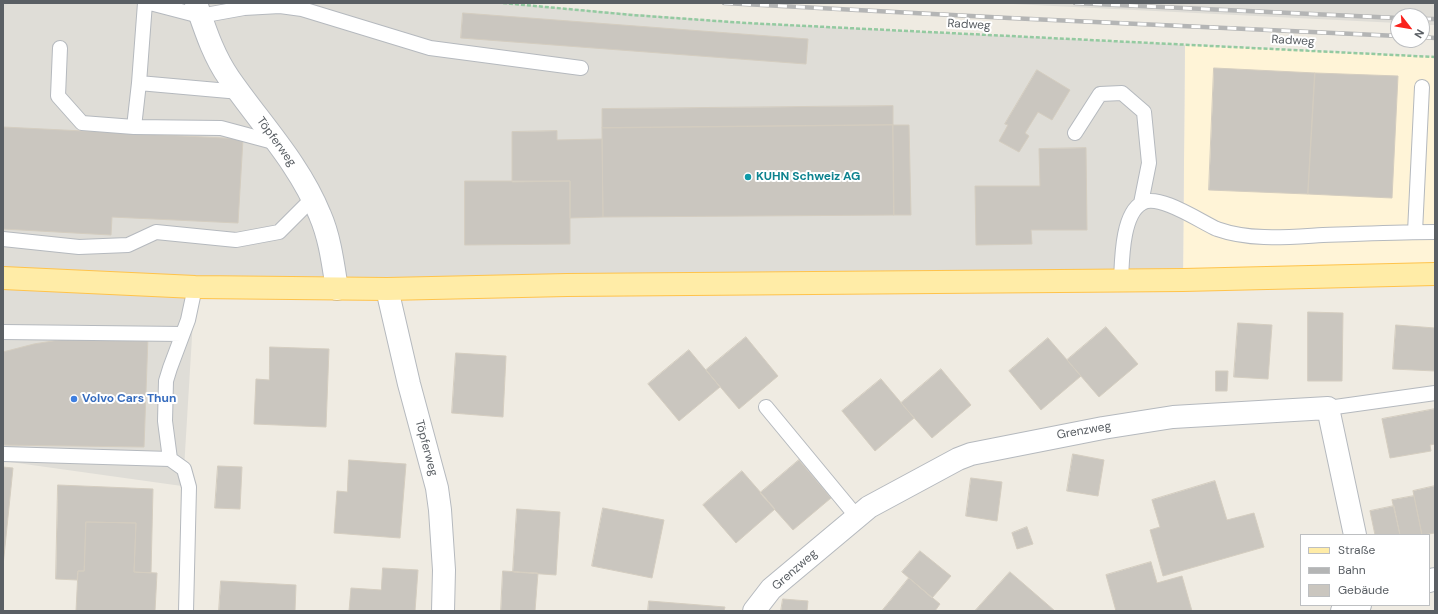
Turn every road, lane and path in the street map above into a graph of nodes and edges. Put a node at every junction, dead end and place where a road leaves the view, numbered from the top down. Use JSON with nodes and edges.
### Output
{"nodes":[{"id":1,"x":145,"y":3,"type":"edge"},
{"id":2,"x":150,"y":3,"type":"edge"},
{"id":3,"x":503,"y":3,"type":"edge"},
{"id":4,"x":198,"y":10,"type":"edge"},
{"id":5,"x":60,"y":48,"type":"dead end"},
{"id":6,"x":1435,"y":57,"type":"edge"},
{"id":7,"x":581,"y":68,"type":"dead end"},
{"id":8,"x":139,"y":83,"type":"junction"},
{"id":9,"x":1422,"y":86,"type":"dead end"},
{"id":10,"x":240,"y":92,"type":"junction"},
{"id":11,"x":134,"y":127,"type":"junction"},
{"id":12,"x":1075,"y":133,"type":"dead end"},
{"id":13,"x":278,"y":143,"type":"junction"},
{"id":14,"x":312,"y":198,"type":"junction"},
{"id":15,"x":1141,"y":203,"type":"junction"},
{"id":16,"x":1415,"y":232,"type":"junction"},
{"id":17,"x":1435,"y":232,"type":"edge"},
{"id":18,"x":3,"y":239,"type":"edge"},
{"id":19,"x":1435,"y":274,"type":"edge"},
{"id":20,"x":3,"y":278,"type":"edge"},
{"id":21,"x":1122,"y":280,"type":"junction"},
{"id":22,"x":195,"y":287,"type":"junction"},
{"id":23,"x":337,"y":289,"type":"junction"},
{"id":24,"x":387,"y":289,"type":"junction"},
{"id":25,"x":3,"y":332,"type":"edge"},
{"id":26,"x":182,"y":334,"type":"junction"},
{"id":27,"x":1435,"y":392,"type":"edge"},
{"id":28,"x":766,"y":407,"type":"dead end"},
{"id":29,"x":1328,"y":408,"type":"junction"},
{"id":30,"x":3,"y":454,"type":"edge"},
{"id":31,"x":170,"y":459,"type":"junction"},
{"id":32,"x":857,"y":517,"type":"junction"},
{"id":33,"x":1355,"y":534,"type":"edge"},
{"id":34,"x":1357,"y":606,"type":"edge"},
{"id":35,"x":186,"y":611,"type":"edge"},
{"id":36,"x":443,"y":611,"type":"edge"},
{"id":37,"x":754,"y":611,"type":"edge"},
{"id":38,"x":1342,"y":611,"type":"edge"}],
"edges":[{"from":1,"to":8,"type":"lane"},
{"from":2,"to":4,"type":"lane"},
{"from":3,"to":6,"type":"path","name":"Radweg"},
{"from":4,"to":7,"type":"lane"},
{"from":4,"to":10,"type":"street","name":"Töpferweg"},
{"from":5,"to":11,"type":"lane"},
{"from":8,"to":10,"type":"lane"},
{"from":8,"to":11,"type":"lane"},
{"from":9,"to":16,"type":"lane"},
{"from":10,"to":13,"type":"street","name":"Töpferweg"},
{"from":11,"to":13,"type":"lane"},
{"from":12,"to":15,"type":"lane"},
{"from":13,"to":14,"type":"street","name":"Töpferweg"},
{"from":14,"to":18,"type":"lane"},
{"from":14,"to":23,"type":"street","name":"Töpferweg"},
{"from":15,"to":16,"type":"lane"},
{"from":15,"to":21,"type":"lane"},
{"from":16,"to":17,"type":"lane"},
{"from":19,"to":21,"type":"main road"},
{"from":20,"to":22,"type":"main road"},
{"from":21,"to":24,"type":"main road"},
{"from":22,"to":23,"type":"main road"},
{"from":22,"to":26,"type":"lane"},
{"from":23,"to":24,"type":"main road"},
{"from":24,"to":36,"type":"street","name":"Töpferweg"},
{"from":25,"to":26,"type":"lane"},
{"from":26,"to":31,"type":"lane"},
{"from":27,"to":29,"type":"lane","name":"Grenzweg"},
{"from":28,"to":32,"type":"lane"},
{"from":29,"to":32,"type":"street","name":"Grenzweg"},
{"from":29,"to":33,"type":"street"},
{"from":30,"to":31,"type":"lane"},
{"from":31,"to":35,"type":"lane"},
{"from":32,"to":37,"type":"street","name":"Grenzweg"},
{"from":34,"to":38,"type":"street"}]}
